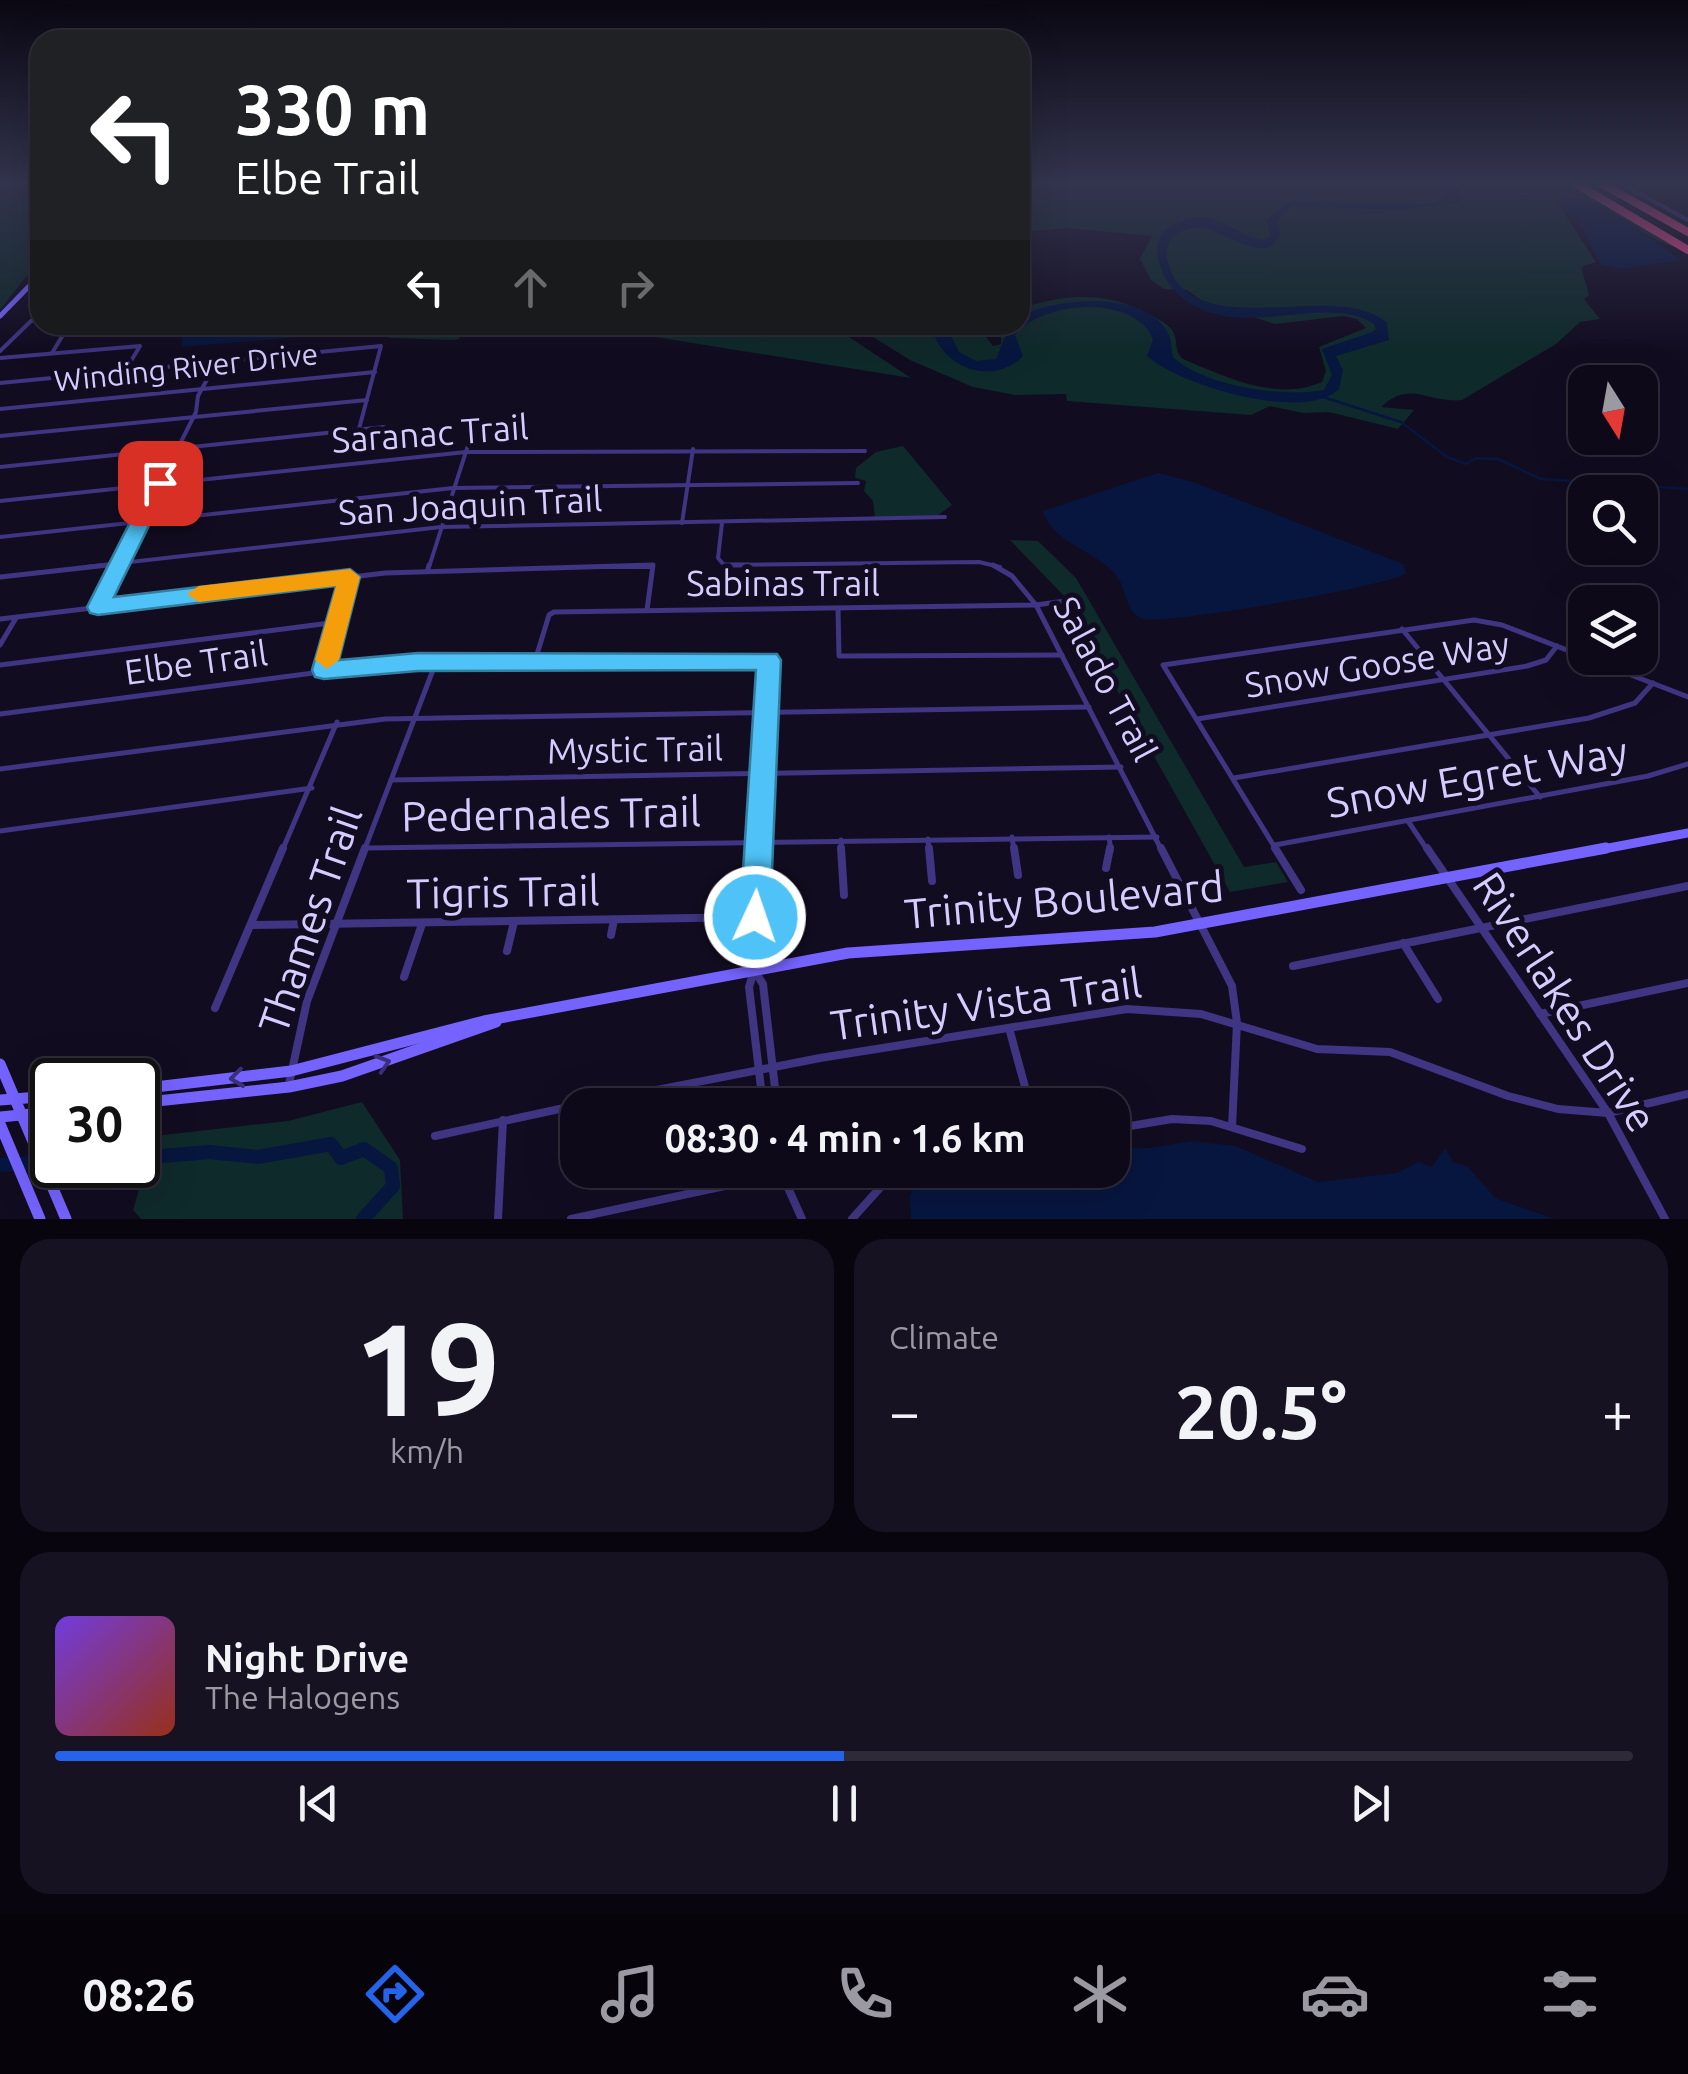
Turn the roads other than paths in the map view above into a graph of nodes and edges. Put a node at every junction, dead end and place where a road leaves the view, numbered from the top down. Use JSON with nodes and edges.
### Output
{"nodes":[{"id":1,"x":30,"y":285,"type":"edge"},
{"id":2,"x":0,"y":316,"type":"edge"},
{"id":3,"x":30,"y":326,"type":"edge"},
{"id":4,"x":63,"y":335,"type":"edge"},
{"id":5,"x":52,"y":354,"type":"junction"},
{"id":6,"x":0,"y":355,"type":"edge"},
{"id":7,"x":216,"y":362,"type":"junction"},
{"id":8,"x":126,"y":371,"type":"junction"},
{"id":9,"x":376,"y":372,"type":"junction"},
{"id":10,"x":0,"y":383,"type":"edge"},
{"id":11,"x":202,"y":389,"type":"junction"},
{"id":12,"x":367,"y":400,"type":"junction"},
{"id":13,"x":0,"y":409,"type":"edge"},
{"id":14,"x":193,"y":417,"type":"junction"},
{"id":15,"x":384,"y":427,"type":"dead end"},
{"id":16,"x":359,"y":430,"type":"junction"},
{"id":17,"x":0,"y":436,"type":"edge"},
{"id":18,"x":471,"y":436,"type":"dead end"},
{"id":19,"x":177,"y":449,"type":"junction"},
{"id":20,"x":693,"y":449,"type":"junction"},
{"id":21,"x":865,"y":450,"type":"dead end"},
{"id":22,"x":466,"y":452,"type":"junction"},
{"id":23,"x":0,"y":467,"type":"edge"},
{"id":24,"x":160,"y":483,"type":"junction"},
{"id":25,"x":858,"y":483,"type":"dead end"},
{"id":26,"x":688,"y":485,"type":"junction"},
{"id":27,"x":453,"y":488,"type":"junction"},
{"id":28,"x":0,"y":500,"type":"edge"},
{"id":29,"x":945,"y":517,"type":"dead end"},
{"id":30,"x":142,"y":521,"type":"junction"},
{"id":31,"x":722,"y":523,"type":"junction"},
{"id":32,"x":682,"y":524,"type":"junction"},
{"id":33,"x":441,"y":527,"type":"junction"},
{"id":34,"x":0,"y":537,"type":"edge"},
{"id":35,"x":121,"y":562,"type":"junction"},
{"id":36,"x":428,"y":569,"type":"junction"},
{"id":37,"x":0,"y":577,"type":"edge"},
{"id":38,"x":350,"y":577,"type":"junction"},
{"id":39,"x":1065,"y":601,"type":"dead end"},
{"id":40,"x":1036,"y":606,"type":"junction"},
{"id":41,"x":98,"y":607,"type":"junction"},
{"id":42,"x":838,"y":609,"type":"junction"},
{"id":43,"x":647,"y":610,"type":"junction"},
{"id":44,"x":17,"y":617,"type":"junction"},
{"id":45,"x":0,"y":619,"type":"edge"},
{"id":46,"x":338,"y":622,"type":"junction"},
{"id":47,"x":1402,"y":629,"type":"junction"},
{"id":48,"x":0,"y":646,"type":"edge"},
{"id":49,"x":1558,"y":646,"type":"junction"},
{"id":50,"x":1568,"y":650,"type":"edge"},
{"id":51,"x":1062,"y":655,"type":"junction"},
{"id":52,"x":535,"y":661,"type":"junction"},
{"id":53,"x":436,"y":662,"type":"junction"},
{"id":54,"x":0,"y":665,"type":"edge"},
{"id":55,"x":324,"y":670,"type":"junction"},
{"id":56,"x":1630,"y":675,"type":"edge"},
{"id":57,"x":1444,"y":680,"type":"junction"},
{"id":58,"x":1652,"y":684,"type":"junction"},
{"id":59,"x":1688,"y":697,"type":"edge"},
{"id":60,"x":1090,"y":708,"type":"junction"},
{"id":61,"x":767,"y":713,"type":"junction"},
{"id":62,"x":0,"y":714,"type":"edge"},
{"id":63,"x":413,"y":718,"type":"junction"},
{"id":64,"x":1197,"y":719,"type":"junction"},
{"id":65,"x":337,"y":722,"type":"junction"},
{"id":66,"x":1490,"y":735,"type":"junction"},
{"id":67,"x":1688,"y":764,"type":"edge"},
{"id":68,"x":1120,"y":768,"type":"junction"},
{"id":69,"x":0,"y":769,"type":"edge"},
{"id":70,"x":763,"y":773,"type":"junction"},
{"id":71,"x":1234,"y":778,"type":"junction"},
{"id":72,"x":391,"y":780,"type":"junction"},
{"id":73,"x":312,"y":788,"type":"junction"},
{"id":74,"x":1540,"y":796,"type":"junction"},
{"id":75,"x":1408,"y":821,"type":"junction"},
{"id":76,"x":0,"y":830,"type":"edge"},
{"id":77,"x":1688,"y":833,"type":"edge"},
{"id":78,"x":1108,"y":836,"type":"junction"},
{"id":79,"x":1012,"y":837,"type":"junction"},
{"id":80,"x":1157,"y":837,"type":"junction"},
{"id":81,"x":928,"y":839,"type":"junction"},
{"id":82,"x":841,"y":840,"type":"junction"},
{"id":83,"x":760,"y":841,"type":"junction"},
{"id":84,"x":1275,"y":845,"type":"junction"},
{"id":85,"x":366,"y":848,"type":"junction"},
{"id":86,"x":1106,"y":868,"type":"dead end"},
{"id":87,"x":1018,"y":876,"type":"dead end"},
{"id":88,"x":1449,"y":879,"type":"junction"},
{"id":89,"x":932,"y":882,"type":"dead end"},
{"id":90,"x":1688,"y":886,"type":"edge"},
{"id":91,"x":1301,"y":890,"type":"dead end"},
{"id":92,"x":844,"y":895,"type":"dead end"},
{"id":93,"x":755,"y":917,"type":"junction"},
{"id":94,"x":614,"y":920,"type":"junction"},
{"id":95,"x":514,"y":922,"type":"junction"},
{"id":96,"x":336,"y":924,"type":"junction"},
{"id":97,"x":422,"y":924,"type":"junction"},
{"id":98,"x":1203,"y":924,"type":"junction"},
{"id":99,"x":252,"y":925,"type":"junction"},
{"id":100,"x":1481,"y":927,"type":"junction"},
{"id":101,"x":611,"y":935,"type":"dead end"},
{"id":102,"x":1403,"y":944,"type":"junction"},
{"id":103,"x":507,"y":951,"type":"dead end"},
{"id":104,"x":1293,"y":966,"type":"dead end"},
{"id":105,"x":754,"y":971,"type":"junction"},
{"id":106,"x":404,"y":976,"type":"dead end"},
{"id":107,"x":1688,"y":983,"type":"edge"},
{"id":108,"x":1438,"y":999,"type":"dead end"},
{"id":109,"x":215,"y":1008,"type":"dead end"},
{"id":110,"x":1540,"y":1014,"type":"junction"},
{"id":111,"x":504,"y":1019,"type":"junction"},
{"id":112,"x":1237,"y":1023,"type":"junction"},
{"id":113,"x":1009,"y":1028,"type":"junction"},
{"id":114,"x":0,"y":1064,"type":"edge"},
{"id":115,"x":773,"y":1068,"type":"junction"},
{"id":116,"x":291,"y":1071,"type":"junction"},
{"id":117,"x":758,"y":1071,"type":"junction"},
{"id":118,"x":160,"y":1086,"type":"edge"},
{"id":119,"x":288,"y":1087,"type":"junction"},
{"id":120,"x":668,"y":1088,"type":"edge"},
{"id":121,"x":760,"y":1088,"type":"edge"},
{"id":122,"x":775,"y":1088,"type":"edge"},
{"id":123,"x":1025,"y":1088,"type":"edge"},
{"id":124,"x":1688,"y":1094,"type":"edge"},
{"id":125,"x":30,"y":1098,"type":"edge"},
{"id":126,"x":14,"y":1099,"type":"junction"},
{"id":127,"x":0,"y":1100,"type":"edge"},
{"id":128,"x":160,"y":1101,"type":"edge"},
{"id":129,"x":560,"y":1109,"type":"edge"},
{"id":130,"x":1608,"y":1113,"type":"junction"},
{"id":131,"x":30,"y":1120,"type":"edge"},
{"id":132,"x":502,"y":1120,"type":"junction"},
{"id":133,"x":24,"y":1122,"type":"junction"},
{"id":134,"x":2,"y":1125,"type":"edge"},
{"id":135,"x":1130,"y":1126,"type":"edge"},
{"id":136,"x":1232,"y":1126,"type":"junction"},
{"id":137,"x":435,"y":1136,"type":"dead end"},
{"id":138,"x":1302,"y":1149,"type":"dead end"},
{"id":139,"x":709,"y":1188,"type":"edge"},
{"id":140,"x":787,"y":1188,"type":"edge"},
{"id":141,"x":877,"y":1188,"type":"edge"},
{"id":142,"x":65,"y":1216,"type":"edge"},
{"id":143,"x":40,"y":1218,"type":"edge"},
{"id":144,"x":498,"y":1219,"type":"edge"},
{"id":145,"x":571,"y":1219,"type":"edge"},
{"id":146,"x":802,"y":1219,"type":"edge"},
{"id":147,"x":852,"y":1219,"type":"edge"},
{"id":148,"x":1665,"y":1219,"type":"edge"}],
"edges":[{"from":1,"to":2,"type":"main road"},
{"from":3,"to":6,"type":"street"},
{"from":4,"to":5,"type":"street"},
{"from":5,"to":6,"type":"street"},
{"from":5,"to":8,"type":"street"},
{"from":7,"to":8,"type":"street"},
{"from":7,"to":9,"type":"street"},
{"from":7,"to":11,"type":"street"},
{"from":8,"to":10,"type":"street"},
{"from":9,"to":11,"type":"street","name":"Winding River Drive"},
{"from":9,"to":12,"type":"street"},
{"from":11,"to":13,"type":"street","name":"Winding River Drive"},
{"from":11,"to":14,"type":"street"},
{"from":12,"to":14,"type":"street"},
{"from":12,"to":16,"type":"street"},
{"from":14,"to":17,"type":"street"},
{"from":14,"to":19,"type":"street"},
{"from":15,"to":16,"type":"street"},
{"from":16,"to":19,"type":"street"},
{"from":18,"to":22,"type":"street"},
{"from":19,"to":23,"type":"street"},
{"from":19,"to":24,"type":"street"},
{"from":20,"to":21,"type":"street","name":"Saranac Trail"},
{"from":20,"to":22,"type":"street","name":"Saranac Trail"},
{"from":20,"to":26,"type":"street"},
{"from":22,"to":24,"type":"street","name":"Saranac Trail"},
{"from":22,"to":27,"type":"street"},
{"from":24,"to":28,"type":"street","name":"Saranac Trail"},
{"from":24,"to":30,"type":"street"},
{"from":25,"to":26,"type":"street"},
{"from":26,"to":27,"type":"street"},
{"from":26,"to":32,"type":"street"},
{"from":27,"to":30,"type":"street"},
{"from":27,"to":33,"type":"street"},
{"from":29,"to":31,"type":"street","name":"San Joaquin Trail"},
{"from":30,"to":34,"type":"street"},
{"from":30,"to":35,"type":"street"},
{"from":31,"to":32,"type":"street","name":"San Joaquin Trail"},
{"from":31,"to":40,"type":"street","name":"Salado Trail"},
{"from":32,"to":33,"type":"street","name":"San Joaquin Trail"},
{"from":33,"to":35,"type":"street","name":"San Joaquin Trail"},
{"from":33,"to":36,"type":"street"},
{"from":35,"to":37,"type":"street","name":"San Joaquin Trail"},
{"from":35,"to":41,"type":"street"},
{"from":36,"to":38,"type":"street"},
{"from":36,"to":43,"type":"street"},
{"from":38,"to":41,"type":"street"},
{"from":38,"to":46,"type":"street"},
{"from":39,"to":40,"type":"street","name":"Sabinas Trail"},
{"from":40,"to":42,"type":"street","name":"Sabinas Trail"},
{"from":40,"to":51,"type":"street","name":"Salado Trail"},
{"from":41,"to":44,"type":"street"},
{"from":42,"to":43,"type":"street","name":"Sabinas Trail"},
{"from":42,"to":51,"type":"street"},
{"from":43,"to":52,"type":"street","name":"Sabinas Trail"},
{"from":44,"to":45,"type":"street"},
{"from":44,"to":48,"type":"street"},
{"from":46,"to":54,"type":"street"},
{"from":46,"to":55,"type":"street"},
{"from":47,"to":49,"type":"street"},
{"from":47,"to":57,"type":"street"},
{"from":47,"to":64,"type":"street"},
{"from":49,"to":50,"type":"street"},
{"from":49,"to":57,"type":"street","name":"Snow Goose Way"},
{"from":51,"to":60,"type":"street","name":"Salado Trail"},
{"from":52,"to":53,"type":"street","name":"Elbe Trail"},
{"from":52,"to":61,"type":"street","name":"Elbe Trail"},
{"from":53,"to":55,"type":"street","name":"Elbe Trail"},
{"from":53,"to":63,"type":"street","name":"Thames Trail"},
{"from":55,"to":62,"type":"street","name":"Elbe Trail"},
{"from":56,"to":58,"type":"street"},
{"from":57,"to":64,"type":"street","name":"Snow Goose Way"},
{"from":57,"to":66,"type":"street"},
{"from":58,"to":59,"type":"street"},
{"from":58,"to":66,"type":"street"},
{"from":60,"to":61,"type":"street"},
{"from":60,"to":68,"type":"street","name":"Salado Trail"},
{"from":61,"to":63,"type":"street"},
{"from":61,"to":70,"type":"street"},
{"from":63,"to":65,"type":"street"},
{"from":63,"to":72,"type":"street","name":"Thames Trail"},
{"from":64,"to":71,"type":"street"},
{"from":65,"to":69,"type":"street"},
{"from":65,"to":73,"type":"street"},
{"from":66,"to":71,"type":"street"},
{"from":66,"to":74,"type":"street"},
{"from":67,"to":74,"type":"street","name":"Snow Egret Way"},
{"from":68,"to":70,"type":"street","name":"Mystic Trail"},
{"from":68,"to":80,"type":"street","name":"Salado Trail"},
{"from":70,"to":72,"type":"street","name":"Mystic Trail"},
{"from":70,"to":83,"type":"street"},
{"from":71,"to":84,"type":"street"},
{"from":72,"to":85,"type":"street","name":"Thames Trail"},
{"from":73,"to":76,"type":"street"},
{"from":73,"to":99,"type":"street"},
{"from":74,"to":75,"type":"street","name":"Snow Egret Way"},
{"from":75,"to":84,"type":"street","name":"Snow Egret Way"},
{"from":75,"to":88,"type":"street","name":"Riverlakes Drive"},
{"from":77,"to":88,"type":"main road","name":"Trinity Boulevard"},
{"from":78,"to":79,"type":"street","name":"Pedernales Trail"},
{"from":78,"to":80,"type":"street","name":"Pedernales Trail"},
{"from":78,"to":86,"type":"street"},
{"from":79,"to":81,"type":"street","name":"Pedernales Trail"},
{"from":79,"to":87,"type":"street"},
{"from":80,"to":98,"type":"street","name":"Salado Trail"},
{"from":81,"to":82,"type":"street","name":"Pedernales Trail"},
{"from":81,"to":89,"type":"street"},
{"from":82,"to":83,"type":"street","name":"Pedernales Trail"},
{"from":82,"to":92,"type":"street"},
{"from":83,"to":85,"type":"street","name":"Pedernales Trail"},
{"from":83,"to":93,"type":"street"},
{"from":84,"to":91,"type":"street"},
{"from":85,"to":96,"type":"street","name":"Thames Trail"},
{"from":88,"to":98,"type":"main road","name":"Trinity Boulevard"},
{"from":88,"to":100,"type":"street","name":"Riverlakes Drive"},
{"from":90,"to":100,"type":"street"},
{"from":93,"to":94,"type":"street","name":"Tigris Trail"},
{"from":93,"to":105,"type":"street"},
{"from":94,"to":95,"type":"street","name":"Tigris Trail"},
{"from":94,"to":101,"type":"street"},
{"from":95,"to":97,"type":"street","name":"Tigris Trail"},
{"from":95,"to":103,"type":"street"},
{"from":96,"to":97,"type":"street","name":"Tigris Trail"},
{"from":96,"to":99,"type":"street","name":"Tigris Trail"},
{"from":96,"to":116,"type":"street","name":"Thames Trail"},
{"from":97,"to":106,"type":"street"},
{"from":98,"to":105,"type":"main road","name":"Trinity Boulevard"},
{"from":98,"to":112,"type":"street","name":"Salado Trail"},
{"from":99,"to":109,"type":"street"},
{"from":100,"to":102,"type":"street"},
{"from":100,"to":110,"type":"street","name":"Riverlakes Drive"},
{"from":102,"to":104,"type":"street"},
{"from":102,"to":108,"type":"street"},
{"from":105,"to":111,"type":"main road","name":"Trinity Boulevard"},
{"from":105,"to":115,"type":"street"},
{"from":105,"to":117,"type":"street"},
{"from":107,"to":110,"type":"street"},
{"from":110,"to":130,"type":"street","name":"Riverlakes Drive"},
{"from":111,"to":116,"type":"main road","name":"Trinity Boulevard"},
{"from":119,"to":111,"type":"main road","name":"Trinity Boulevard","one_way":true},
{"from":112,"to":113,"type":"street","name":"Trinity Vista Trail"},
{"from":112,"to":130,"type":"street","name":"Trinity Vista Trail"},
{"from":112,"to":136,"type":"street","name":"Salado Trail"},
{"from":113,"to":115,"type":"street","name":"Trinity Vista Trail"},
{"from":113,"to":123,"type":"street"},
{"from":114,"to":126,"type":"main road"},
{"from":115,"to":117,"type":"street","name":"Trinity Vista Trail"},
{"from":115,"to":122,"type":"street"},
{"from":116,"to":118,"type":"main road","name":"Trinity Boulevard","one_way":true},
{"from":116,"to":119,"type":"street","name":"Thames Trail"},
{"from":117,"to":120,"type":"street","name":"Trinity Vista Trail"},
{"from":117,"to":121,"type":"street"},
{"from":119,"to":128,"type":"main road","name":"Trinity Boulevard"},
{"from":124,"to":130,"type":"street","name":"Trinity Vista Trail"},
{"from":125,"to":126,"type":"main road"},
{"from":126,"to":127,"type":"main road"},
{"from":126,"to":133,"type":"main road"},
{"from":129,"to":132,"type":"street","name":"Trinity Vista Trail"},
{"from":130,"to":148,"type":"street","name":"Riverlakes Drive"},
{"from":131,"to":133,"type":"main road"},
{"from":132,"to":137,"type":"street","name":"Trinity Vista Trail"},
{"from":132,"to":144,"type":"street"},
{"from":133,"to":134,"type":"main road"},
{"from":133,"to":142,"type":"main road"},
{"from":134,"to":143,"type":"main road"},
{"from":135,"to":136,"type":"street"},
{"from":136,"to":138,"type":"street"},
{"from":139,"to":145,"type":"street"},
{"from":140,"to":146,"type":"street"},
{"from":141,"to":147,"type":"street"}]}
